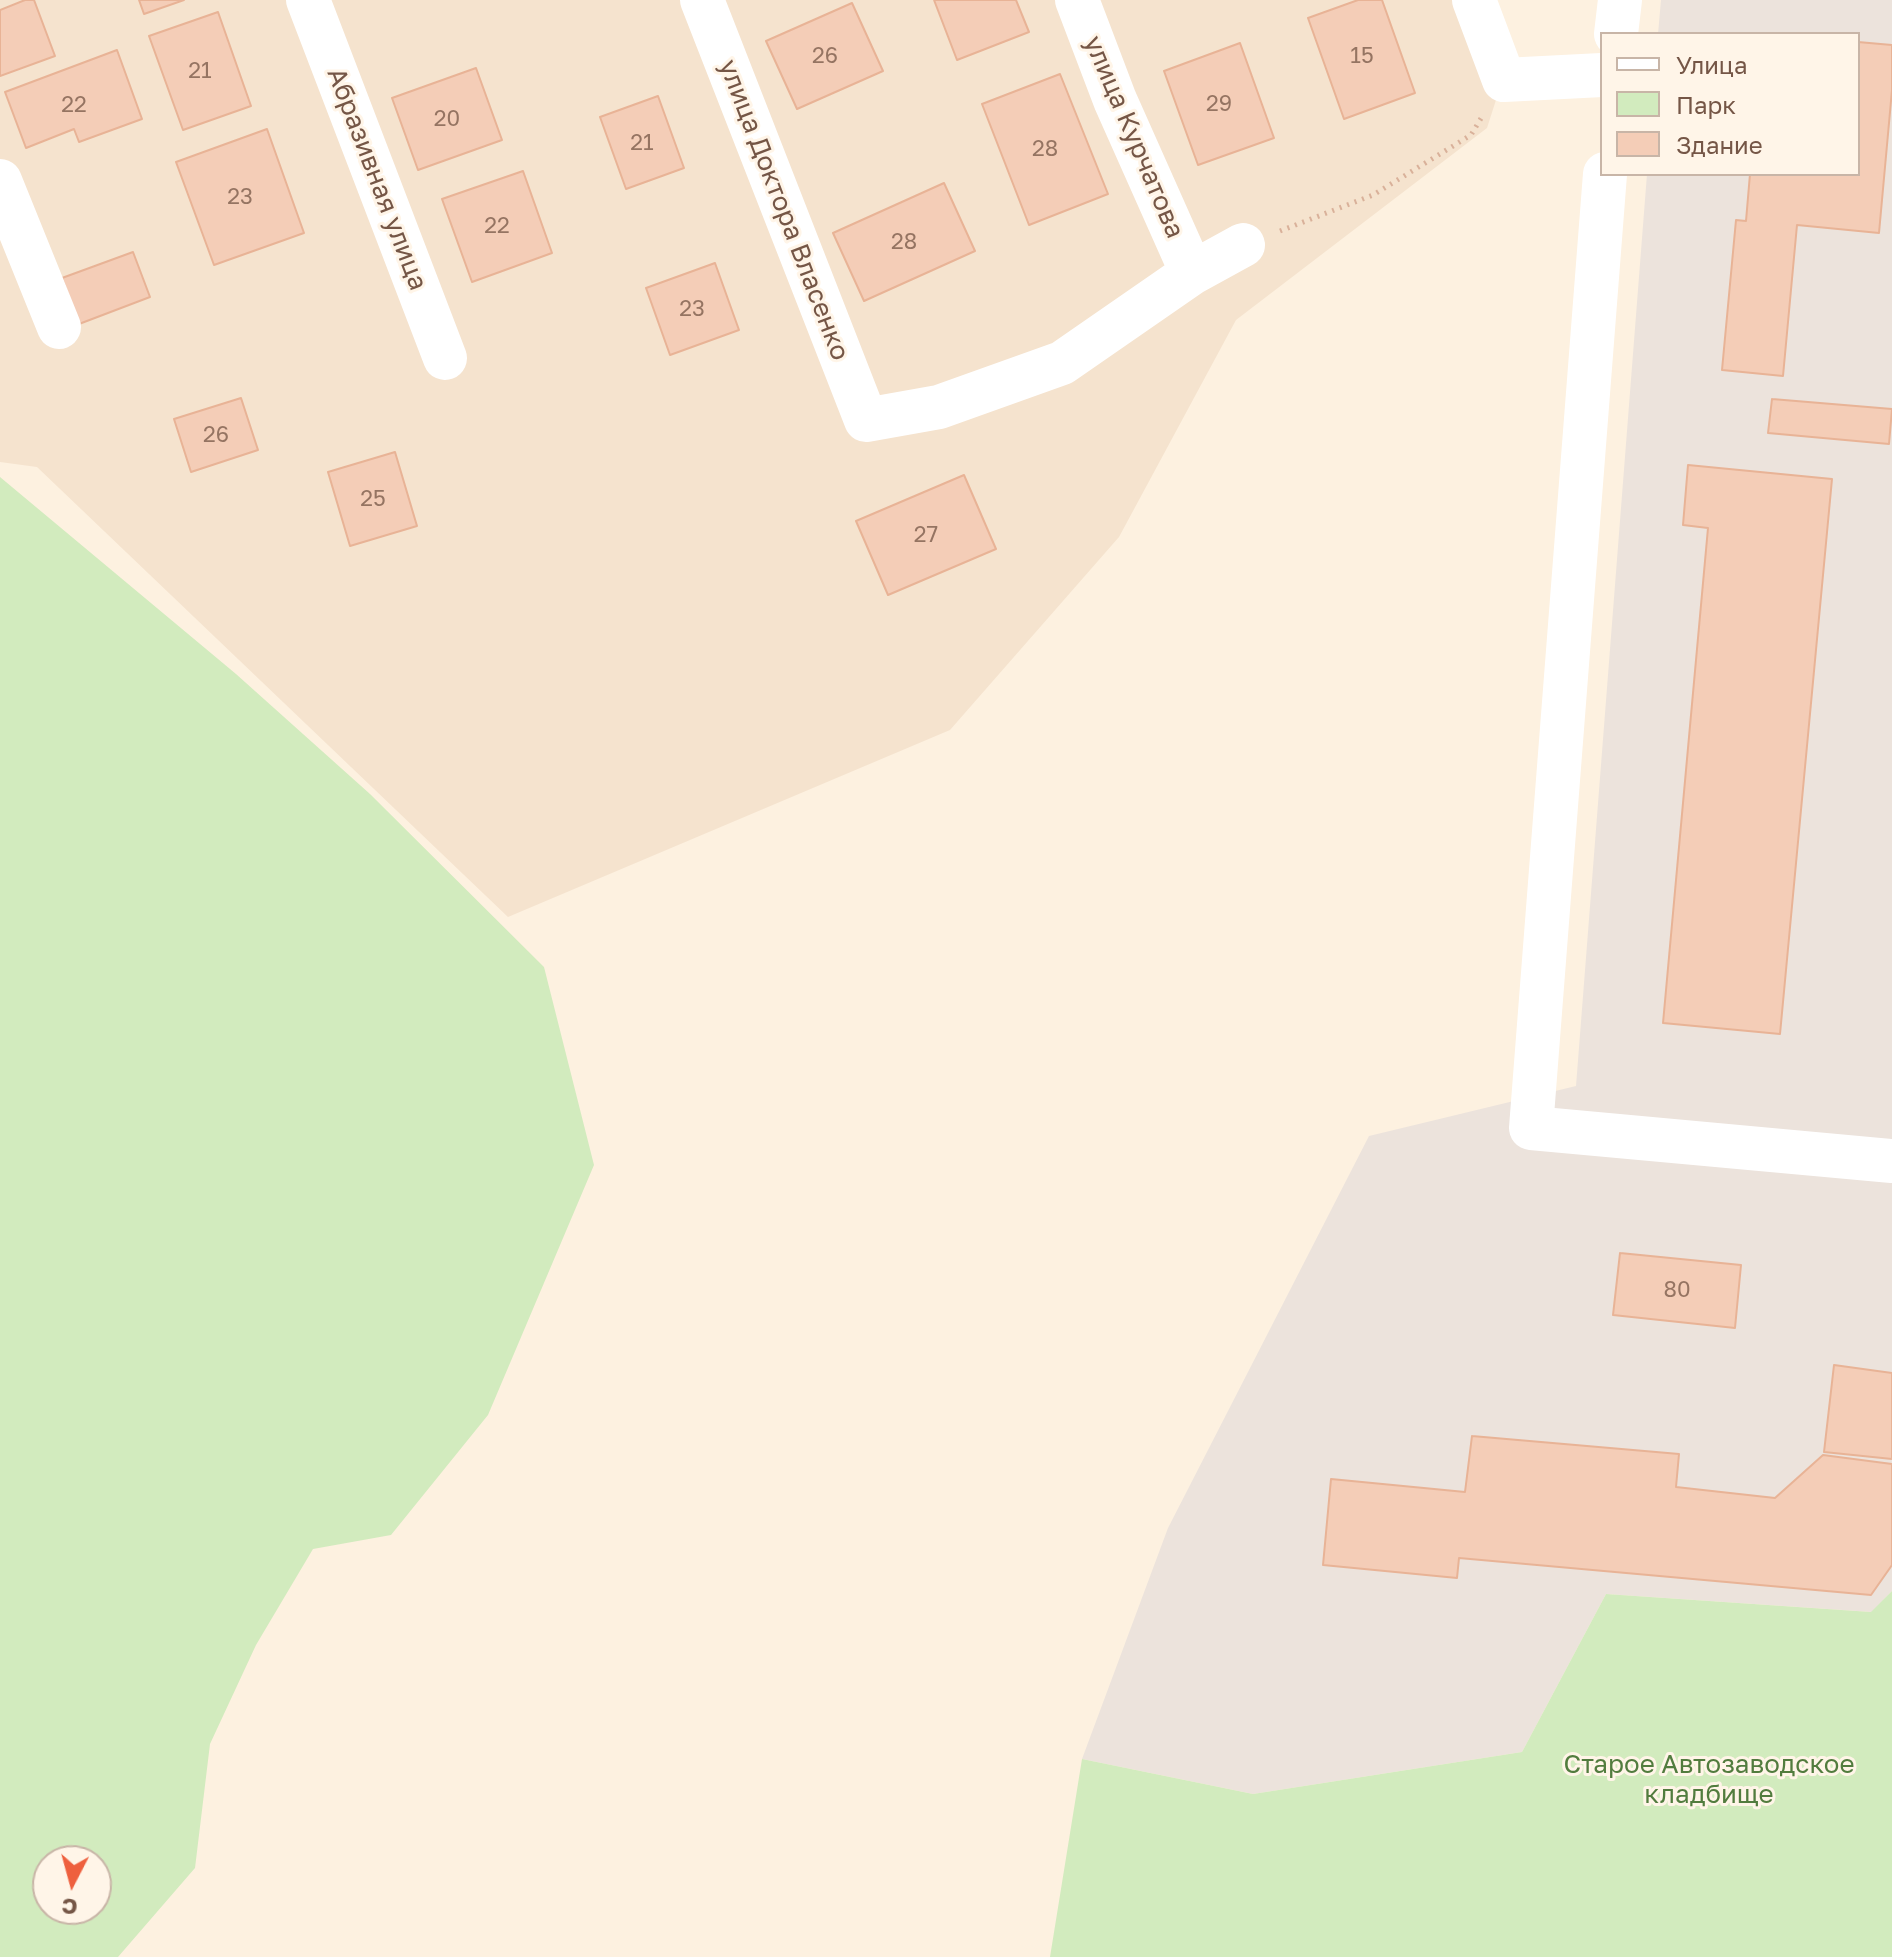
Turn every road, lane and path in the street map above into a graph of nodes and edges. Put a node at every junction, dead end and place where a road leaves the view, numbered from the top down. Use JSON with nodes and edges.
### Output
{"nodes":[{"id":1,"x":308,"y":0,"type":"edge"},
{"id":2,"x":702,"y":0,"type":"edge"},
{"id":3,"x":1077,"y":0,"type":"edge"},
{"id":4,"x":1474,"y":0,"type":"edge"},
{"id":5,"x":1620,"y":0,"type":"edge"},
{"id":6,"x":1616,"y":32,"type":"edge"},
{"id":7,"x":1600,"y":75,"type":"edge"},
{"id":8,"x":1504,"y":80,"type":"junction"},
{"id":9,"x":1605,"y":176,"type":"edge"},
{"id":10,"x":0,"y":181,"type":"edge"},
{"id":11,"x":1243,"y":245,"type":"joint"},
{"id":12,"x":1192,"y":273,"type":"junction"},
{"id":13,"x":59,"y":327,"type":"dead end"},
{"id":14,"x":445,"y":358,"type":"dead end"},
{"id":15,"x":1892,"y":1161,"type":"edge"}],
"edges":[{"from":1,"to":14,"type":"street","name":"Абразивная улица"},
{"from":2,"to":12,"type":"street","name":"улица Доктора Власенко"},
{"from":3,"to":12,"type":"street","name":"улица Курчатова"},
{"from":4,"to":8,"type":"street"},
{"from":5,"to":6,"type":"street"},
{"from":7,"to":8,"type":"street"},
{"from":8,"to":11,"type":"path"},
{"from":9,"to":15,"type":"street"},
{"from":10,"to":13,"type":"street"},
{"from":11,"to":12,"type":"street"}]}
